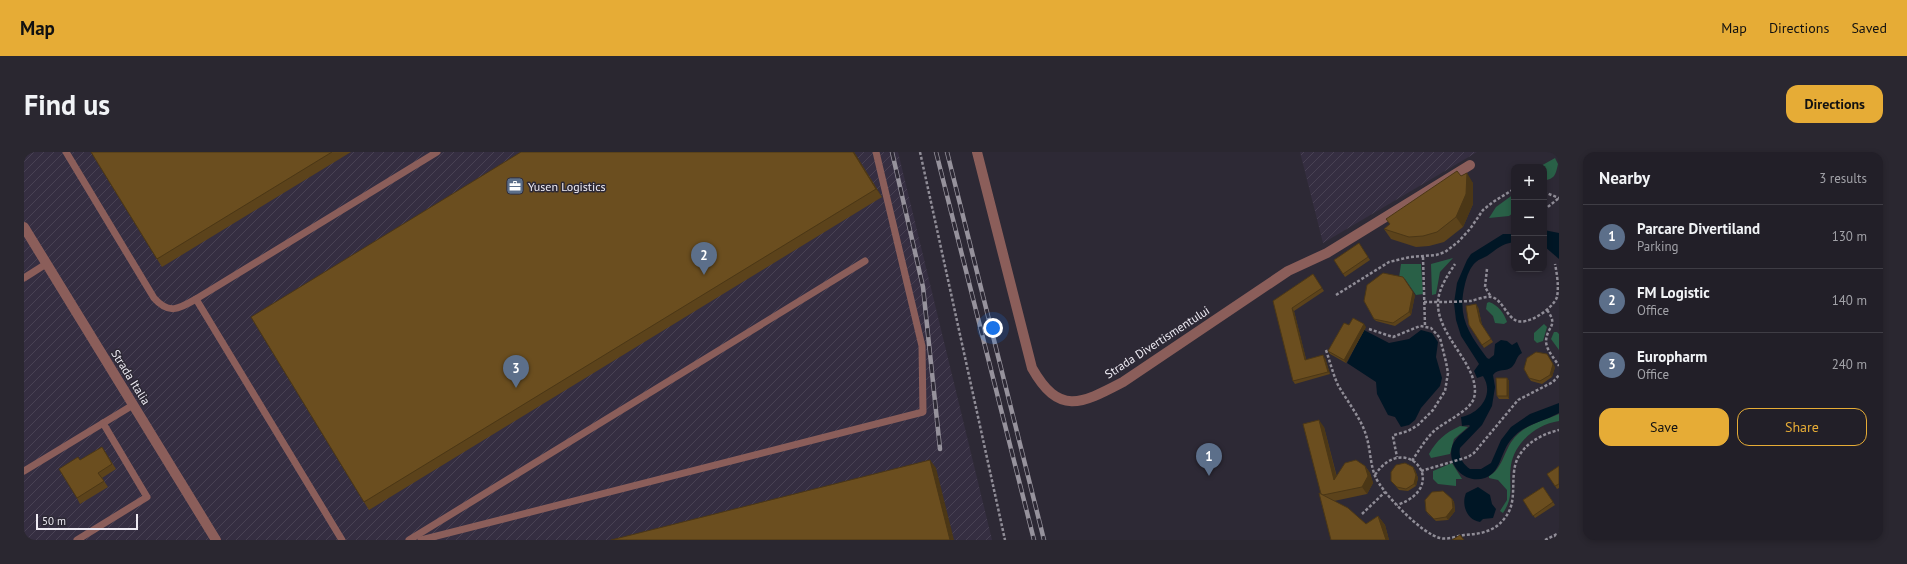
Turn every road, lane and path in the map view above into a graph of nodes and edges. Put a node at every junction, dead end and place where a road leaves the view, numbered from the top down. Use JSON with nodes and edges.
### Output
{"nodes":[{"id":1,"x":66,"y":152,"type":"edge"},
{"id":2,"x":437,"y":152,"type":"edge"},
{"id":3,"x":876,"y":152,"type":"edge"},
{"id":4,"x":920,"y":152,"type":"edge"},
{"id":5,"x":977,"y":152,"type":"edge"},
{"id":6,"x":1470,"y":165,"type":"dead end"},
{"id":7,"x":1511,"y":192,"type":"edge"},
{"id":8,"x":1547,"y":193,"type":"edge"},
{"id":9,"x":1559,"y":198,"type":"edge"},
{"id":10,"x":1547,"y":208,"type":"edge"},
{"id":11,"x":24,"y":227,"type":"edge"},
{"id":12,"x":28,"y":241,"type":"edge"},
{"id":13,"x":1423,"y":257,"type":"junction"},
{"id":14,"x":865,"y":261,"type":"dead end"},
{"id":15,"x":46,"y":264,"type":"junction"},
{"id":16,"x":1455,"y":264,"type":"dead end"},
{"id":17,"x":1555,"y":264,"type":"dead end"},
{"id":18,"x":1487,"y":269,"type":"dead end"},
{"id":19,"x":24,"y":278,"type":"edge"},
{"id":20,"x":1336,"y":295,"type":"dead end"},
{"id":21,"x":1491,"y":297,"type":"junction"},
{"id":22,"x":196,"y":299,"type":"junction"},
{"id":23,"x":1424,"y":302,"type":"junction"},
{"id":24,"x":1438,"y":302,"type":"junction"},
{"id":25,"x":1547,"y":310,"type":"junction"},
{"id":26,"x":1425,"y":326,"type":"junction"},
{"id":27,"x":1369,"y":329,"type":"dead end"},
{"id":28,"x":1326,"y":350,"type":"dead end"},
{"id":29,"x":1559,"y":366,"type":"edge"},
{"id":30,"x":1559,"y":376,"type":"edge"},
{"id":31,"x":133,"y":405,"type":"junction"},
{"id":32,"x":103,"y":423,"type":"junction"},
{"id":33,"x":1559,"y":430,"type":"edge"},
{"id":34,"x":1397,"y":458,"type":"junction"},
{"id":35,"x":1412,"y":461,"type":"junction"},
{"id":36,"x":24,"y":471,"type":"edge"},
{"id":37,"x":1421,"y":471,"type":"junction"},
{"id":38,"x":1375,"y":476,"type":"junction"},
{"id":39,"x":1385,"y":492,"type":"junction"},
{"id":40,"x":1397,"y":505,"type":"junction"},
{"id":41,"x":1362,"y":514,"type":"dead end"},
{"id":42,"x":1559,"y":533,"type":"edge"},
{"id":43,"x":1555,"y":536,"type":"junction"},
{"id":44,"x":77,"y":540,"type":"edge"},
{"id":45,"x":216,"y":540,"type":"edge"},
{"id":46,"x":342,"y":540,"type":"edge"},
{"id":47,"x":409,"y":540,"type":"edge"},
{"id":48,"x":421,"y":540,"type":"edge"},
{"id":49,"x":1004,"y":540,"type":"edge"},
{"id":50,"x":1545,"y":540,"type":"edge"},
{"id":51,"x":1557,"y":540,"type":"edge"}],
"edges":[{"from":1,"to":22,"type":"lane"},
{"from":2,"to":22,"type":"lane"},
{"from":3,"to":48,"type":"lane"},
{"from":4,"to":49,"type":"path"},
{"from":5,"to":6,"type":"street","name":"Strada Divertismentului"},
{"from":7,"to":13,"type":"path"},
{"from":8,"to":9,"type":"path"},
{"from":9,"to":10,"type":"path"},
{"from":11,"to":12,"type":"street","name":"Strada Italia"},
{"from":12,"to":15,"type":"street","name":"Strada Italia"},
{"from":13,"to":20,"type":"path"},
{"from":13,"to":23,"type":"path"},
{"from":14,"to":47,"type":"lane"},
{"from":15,"to":19,"type":"lane"},
{"from":15,"to":31,"type":"street","name":"Strada Italia"},
{"from":16,"to":24,"type":"path"},
{"from":17,"to":25,"type":"path"},
{"from":18,"to":21,"type":"path"},
{"from":21,"to":24,"type":"path"},
{"from":21,"to":25,"type":"path"},
{"from":22,"to":46,"type":"lane"},
{"from":23,"to":24,"type":"path"},
{"from":23,"to":26,"type":"path"},
{"from":24,"to":35,"type":"path"},
{"from":25,"to":29,"type":"path"},
{"from":26,"to":27,"type":"path"},
{"from":26,"to":34,"type":"path"},
{"from":28,"to":38,"type":"path"},
{"from":30,"to":37,"type":"path"},
{"from":31,"to":32,"type":"lane"},
{"from":31,"to":45,"type":"street","name":"Strada Italia"},
{"from":32,"to":36,"type":"lane"},
{"from":32,"to":44,"type":"lane"},
{"from":33,"to":40,"type":"path"},
{"from":34,"to":35,"type":"path"},
{"from":34,"to":38,"type":"path"},
{"from":35,"to":37,"type":"path"},
{"from":37,"to":40,"type":"path"},
{"from":38,"to":39,"type":"path"},
{"from":39,"to":40,"type":"path"},
{"from":39,"to":41,"type":"path"},
{"from":42,"to":43,"type":"path"},
{"from":43,"to":50,"type":"path"},
{"from":43,"to":51,"type":"path"}]}
